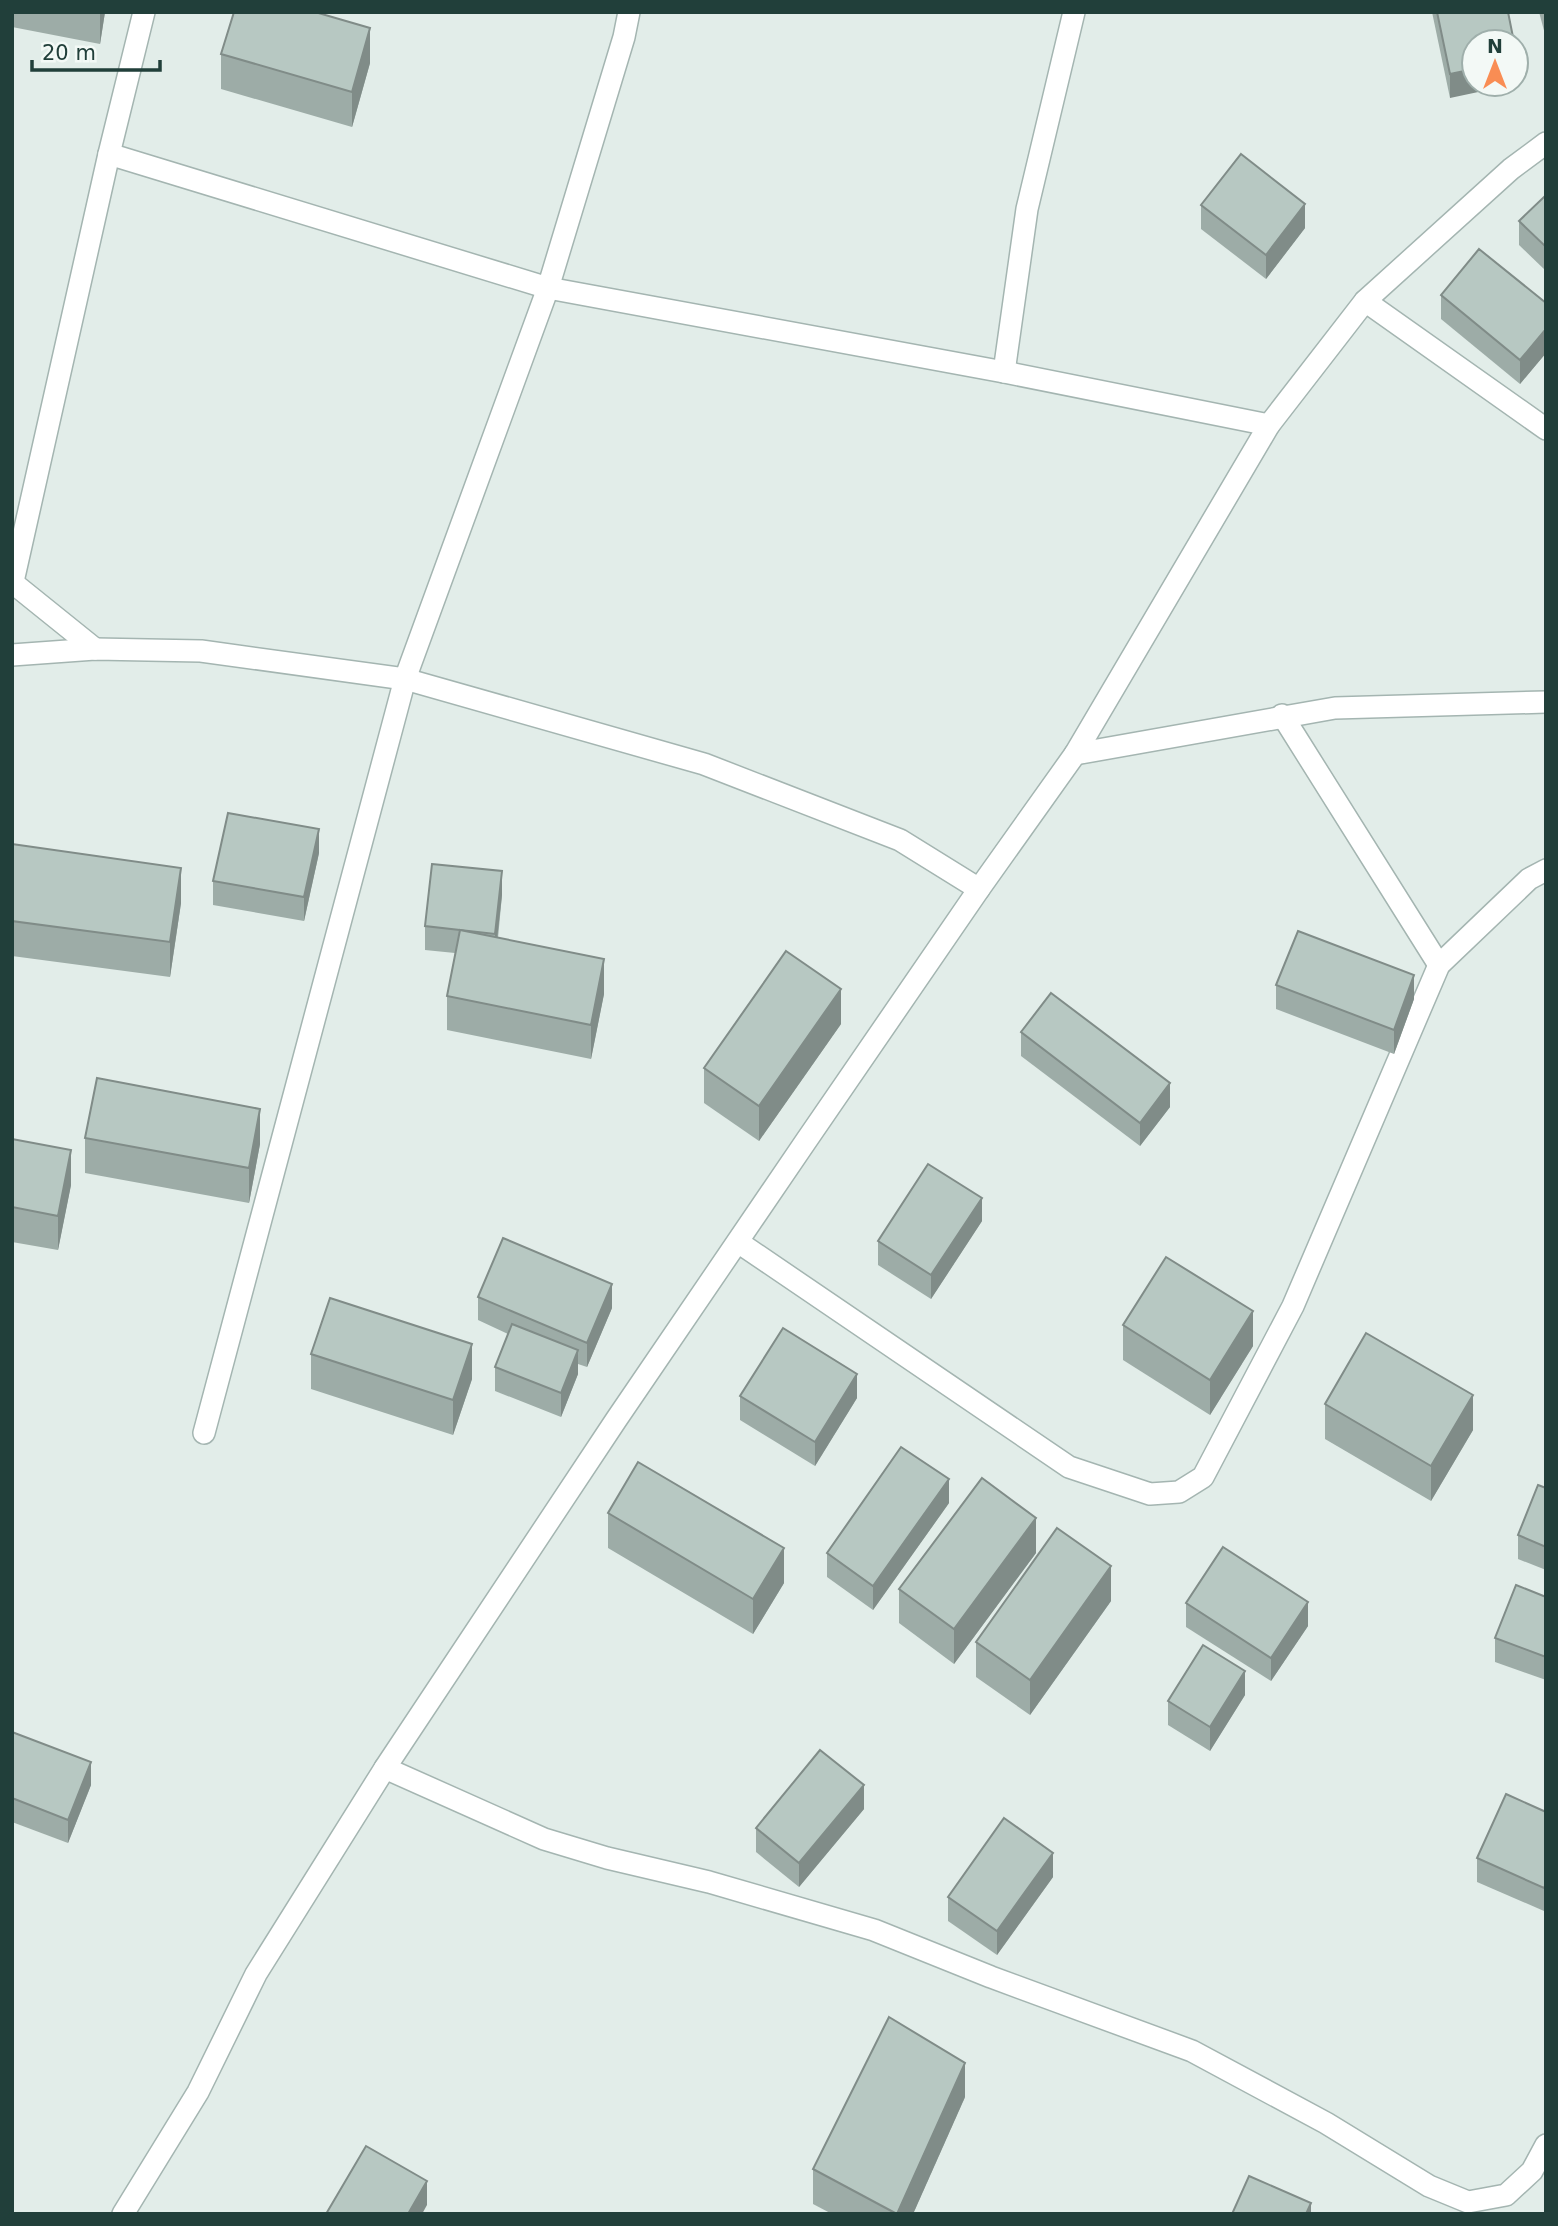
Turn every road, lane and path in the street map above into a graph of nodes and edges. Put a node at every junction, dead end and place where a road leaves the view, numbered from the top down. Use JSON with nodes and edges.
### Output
{"nodes":[{"id":1,"x":144,"y":12,"type":"edge"},
{"id":2,"x":629,"y":12,"type":"edge"},
{"id":3,"x":1074,"y":12,"type":"edge"},
{"id":4,"x":1546,"y":144,"type":"edge"},
{"id":5,"x":110,"y":154,"type":"junction"},
{"id":6,"x":548,"y":288,"type":"junction"},
{"id":7,"x":1365,"y":302,"type":"junction"},
{"id":8,"x":1004,"y":372,"type":"junction"},
{"id":9,"x":1269,"y":425,"type":"junction"},
{"id":10,"x":1546,"y":429,"type":"edge"},
{"id":11,"x":13,"y":584,"type":"edge"},
{"id":12,"x":95,"y":649,"type":"junction"},
{"id":13,"x":12,"y":655,"type":"edge"},
{"id":14,"x":405,"y":679,"type":"junction"},
{"id":15,"x":1546,"y":702,"type":"edge"},
{"id":16,"x":1282,"y":715,"type":"junction"},
{"id":17,"x":1075,"y":754,"type":"junction"},
{"id":18,"x":1546,"y":870,"type":"edge"},
{"id":19,"x":979,"y":889,"type":"junction"},
{"id":20,"x":1439,"y":965,"type":"junction"},
{"id":21,"x":738,"y":1242,"type":"junction"},
{"id":22,"x":204,"y":1433,"type":"dead end"},
{"id":23,"x":385,"y":1768,"type":"junction"},
{"id":24,"x":1546,"y":2145,"type":"edge"},
{"id":25,"x":123,"y":2214,"type":"edge"}],
"edges":[{"from":1,"to":5,"type":"street"},
{"from":2,"to":6,"type":"street"},
{"from":3,"to":8,"type":"street"},
{"from":4,"to":7,"type":"street"},
{"from":5,"to":6,"type":"street"},
{"from":5,"to":11,"type":"street"},
{"from":6,"to":8,"type":"street"},
{"from":6,"to":14,"type":"street"},
{"from":7,"to":9,"type":"street"},
{"from":7,"to":10,"type":"street"},
{"from":8,"to":9,"type":"street"},
{"from":9,"to":17,"type":"street"},
{"from":11,"to":12,"type":"street"},
{"from":12,"to":13,"type":"street"},
{"from":12,"to":14,"type":"street"},
{"from":14,"to":19,"type":"street"},
{"from":14,"to":22,"type":"street"},
{"from":15,"to":16,"type":"street"},
{"from":16,"to":17,"type":"street"},
{"from":16,"to":20,"type":"street"},
{"from":17,"to":19,"type":"street"},
{"from":18,"to":20,"type":"street"},
{"from":19,"to":21,"type":"street"},
{"from":20,"to":21,"type":"street"},
{"from":21,"to":23,"type":"street"},
{"from":23,"to":24,"type":"street"},
{"from":23,"to":25,"type":"street"}]}
